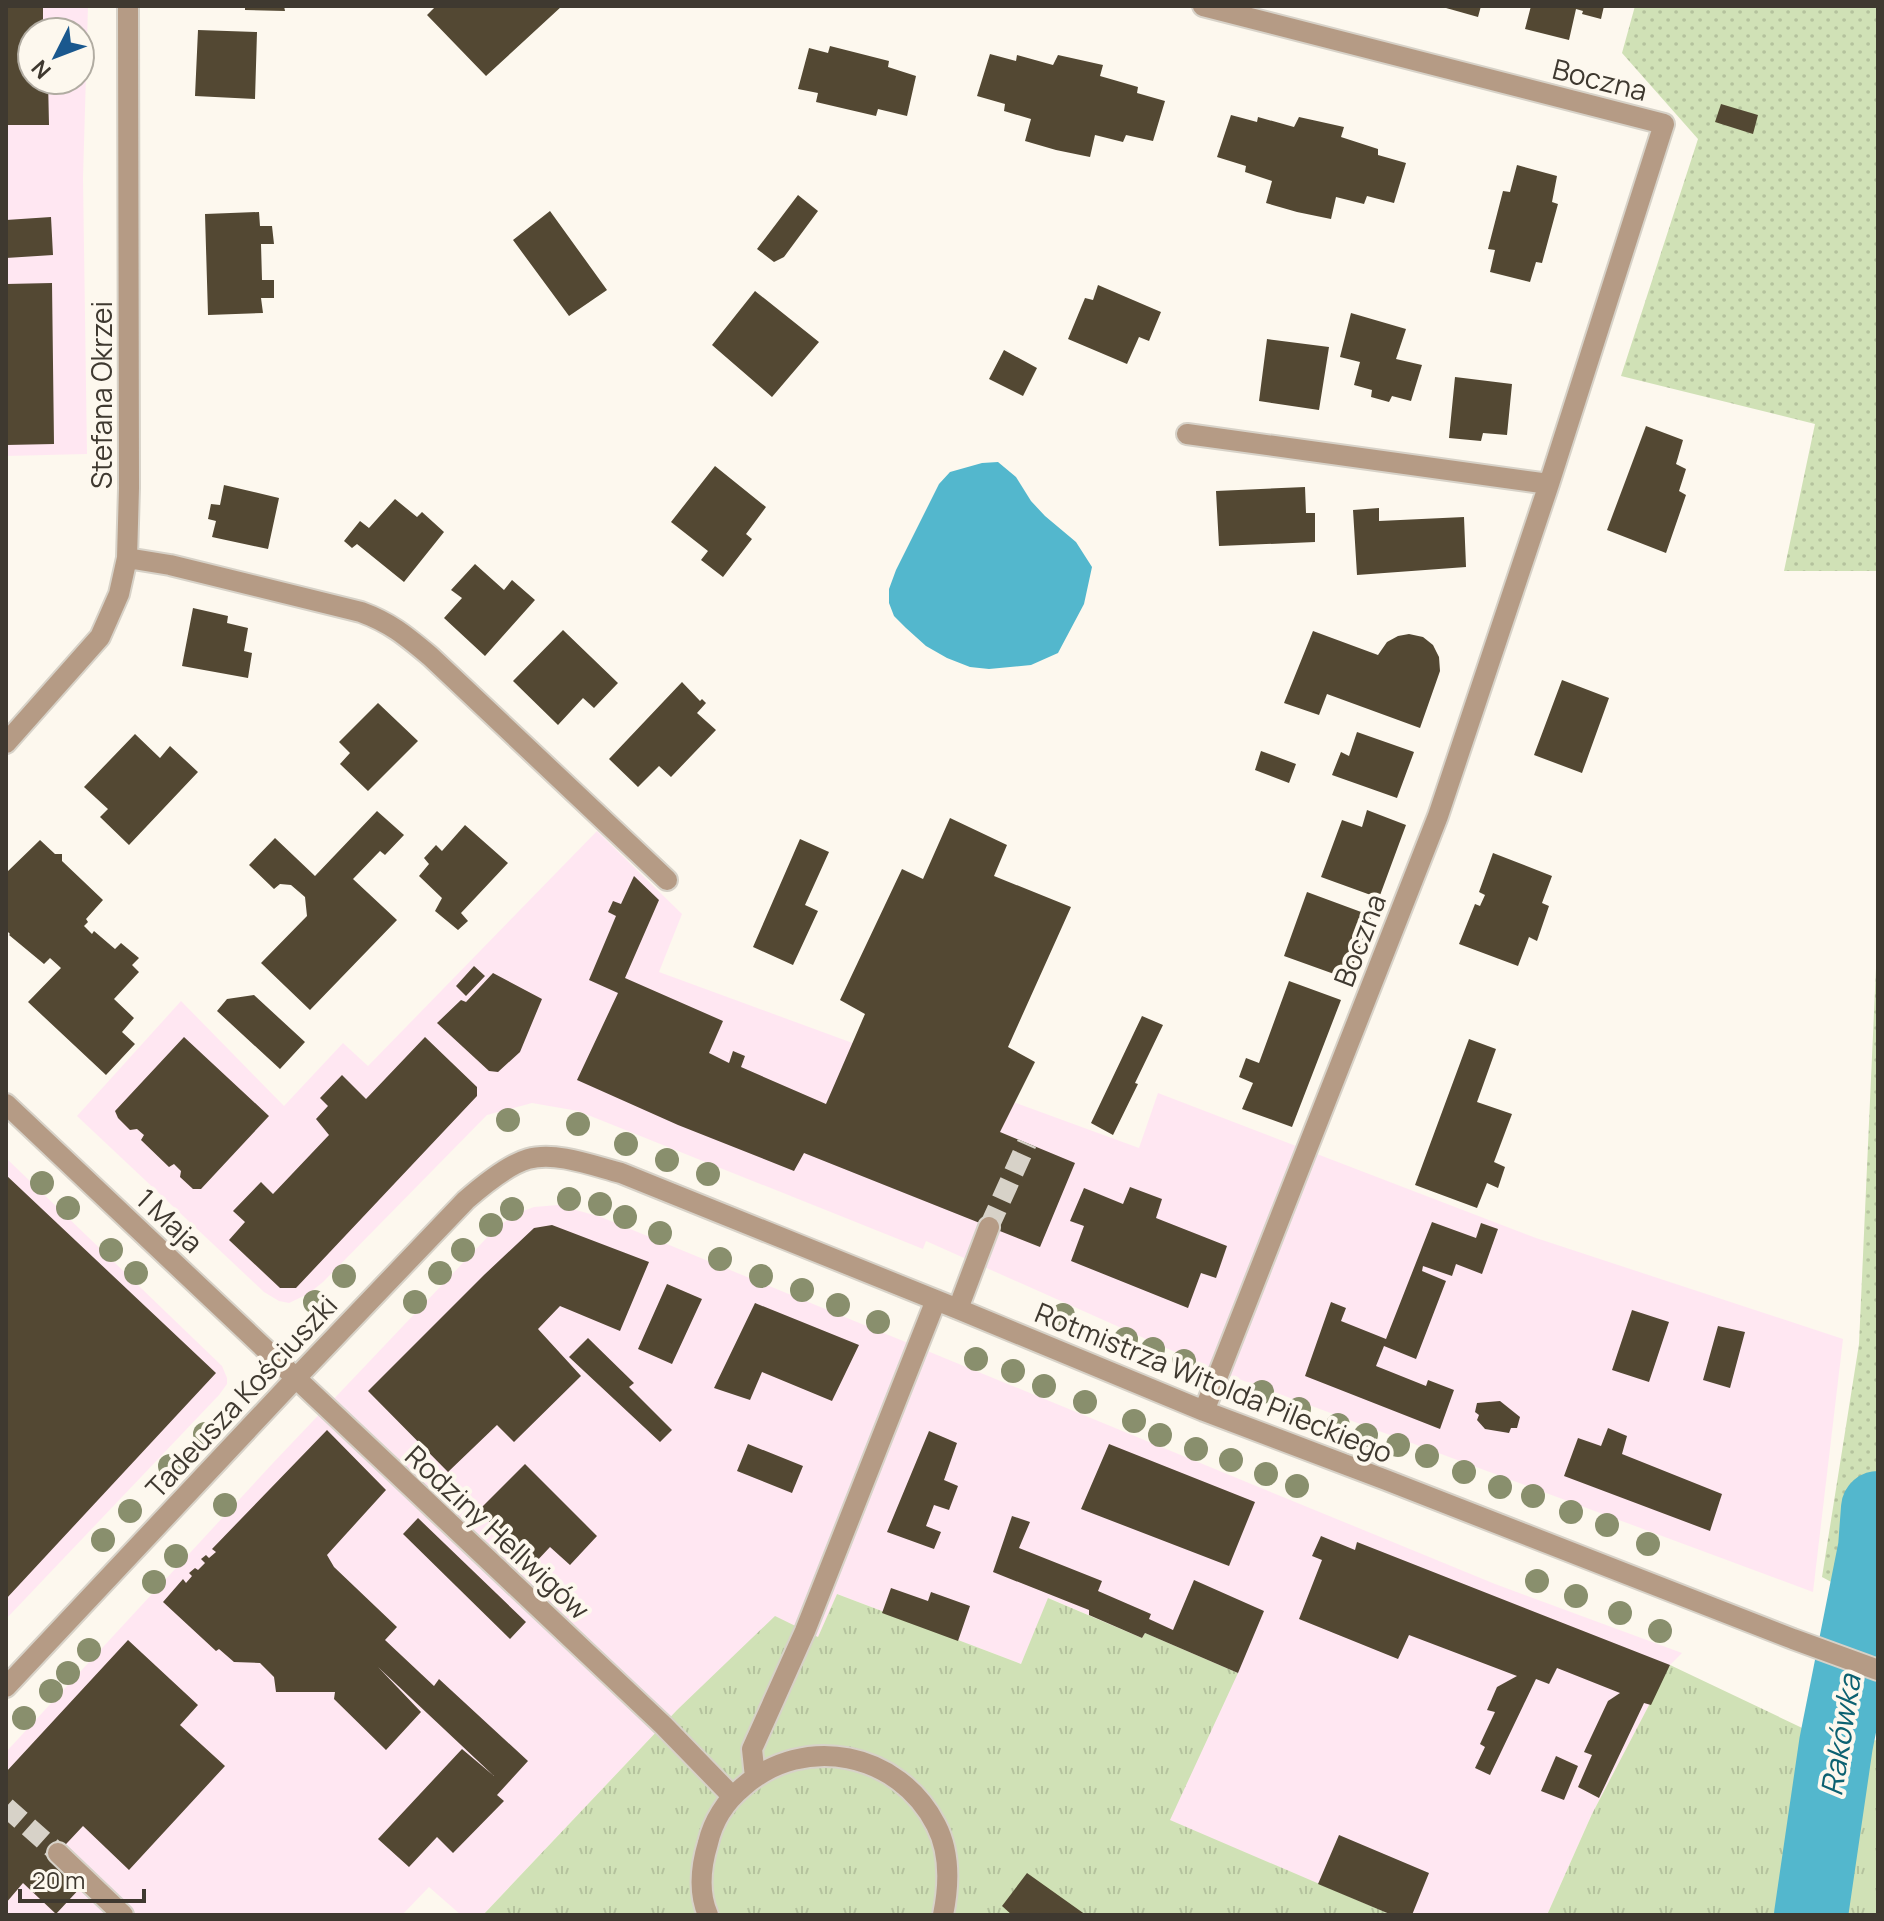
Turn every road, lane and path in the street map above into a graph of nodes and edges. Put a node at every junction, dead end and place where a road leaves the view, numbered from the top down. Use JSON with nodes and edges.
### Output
{"nodes":[{"id":1,"x":128,"y":6,"type":"edge"},
{"id":2,"x":1203,"y":6,"type":"edge"},
{"id":3,"x":1187,"y":434,"type":"dead end"},
{"id":4,"x":1549,"y":484,"type":"junction"},
{"id":5,"x":127,"y":558,"type":"junction"},
{"id":6,"x":6,"y":743,"type":"edge"},
{"id":7,"x":667,"y":880,"type":"dead end"},
{"id":8,"x":6,"y":1104,"type":"edge"},
{"id":9,"x":529,"y":1159,"type":"joint"},
{"id":10,"x":989,"y":1227,"type":"tunnel mouth"},
{"id":11,"x":936,"y":1300,"type":"junction"},
{"id":12,"x":958,"y":1309,"type":"junction"},
{"id":13,"x":296,"y":1378,"type":"junction"},
{"id":14,"x":1204,"y":1411,"type":"junction"},
{"id":15,"x":1878,"y":1670,"type":"edge"},
{"id":16,"x":6,"y":1687,"type":"edge"},
{"id":17,"x":755,"y":1777,"type":"junction"},
{"id":18,"x":732,"y":1796,"type":"junction"},
{"id":19,"x":58,"y":1853,"type":"tunnel mouth"},
{"id":20,"x":123,"y":1915,"type":"edge"},
{"id":21,"x":708,"y":1915,"type":"edge"},
{"id":22,"x":943,"y":1915,"type":"edge"}],
"edges":[{"from":1,"to":5,"type":"street","name":"Stefana Okrzei"},
{"from":2,"to":4,"type":"street","name":"Boczna"},
{"from":3,"to":4,"type":"street"},
{"from":4,"to":14,"type":"street","name":"Boczna"},
{"from":5,"to":6,"type":"street","name":"Stefana Okrzei"},
{"from":5,"to":7,"type":"street"},
{"from":8,"to":13,"type":"street","name":"1 Maja"},
{"from":9,"to":11,"type":"street","name":"Rotmistrza Witolda Pileckiego"},
{"from":9,"to":13,"type":"street","name":"Tadeusza Kościuszki"},
{"from":10,"to":12,"type":"street"},
{"from":11,"to":12,"type":"street","name":"Rotmistrza Witolda Pileckiego"},
{"from":11,"to":17,"type":"street"},
{"from":12,"to":14,"type":"street","name":"Rotmistrza Witolda Pileckiego"},
{"from":13,"to":16,"type":"street","name":"Tadeusza Kościuszki"},
{"from":13,"to":18,"type":"street","name":"Rodziny Hellwigów"},
{"from":14,"to":15,"type":"street","name":"Rotmistrza Witolda Pileckiego"},
{"from":17,"to":18,"type":"street"},
{"from":17,"to":22,"type":"street"},
{"from":18,"to":21,"type":"street"},
{"from":19,"to":20,"type":"street"}]}
